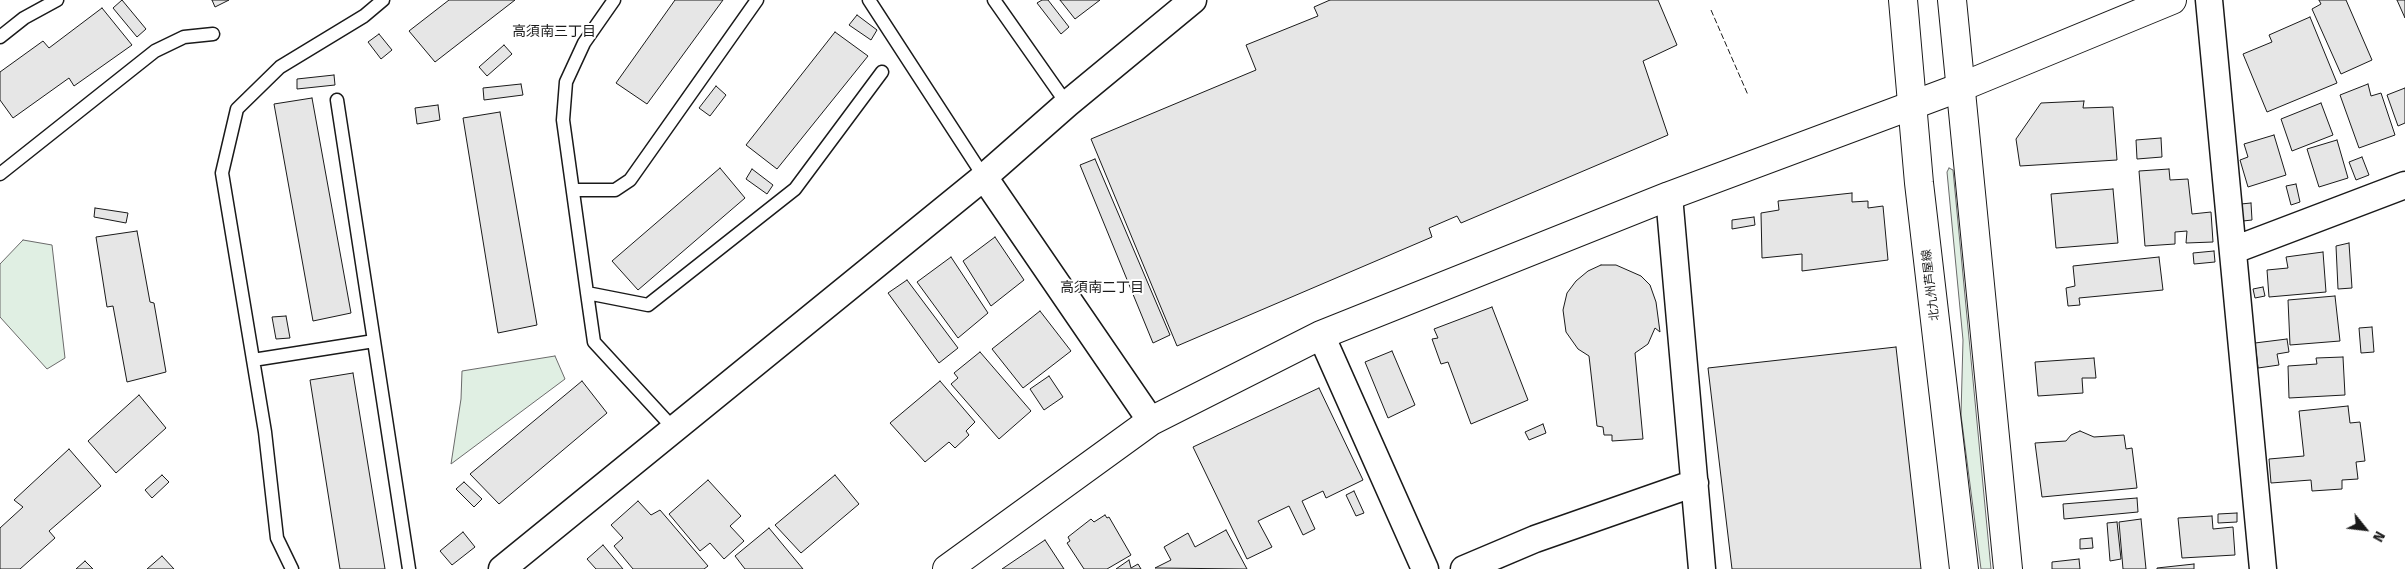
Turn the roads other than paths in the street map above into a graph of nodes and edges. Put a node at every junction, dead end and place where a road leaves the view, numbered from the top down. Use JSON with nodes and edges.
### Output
{"nodes":[{"id":1,"x":57,"y":0,"type":"edge"},
{"id":2,"x":382,"y":0,"type":"edge"},
{"id":3,"x":614,"y":0,"type":"edge"},
{"id":4,"x":757,"y":0,"type":"edge"},
{"id":5,"x":869,"y":0,"type":"edge"},
{"id":6,"x":994,"y":0,"type":"edge"},
{"id":7,"x":1193,"y":0,"type":"edge"},
{"id":8,"x":1903,"y":0,"type":"edge"},
{"id":9,"x":1952,"y":0,"type":"edge"},
{"id":10,"x":2172,"y":0,"type":"edge"},
{"id":11,"x":2209,"y":0,"type":"edge"},
{"id":12,"x":213,"y":34,"type":"dead end"},
{"id":13,"x":0,"y":37,"type":"edge"},
{"id":14,"x":882,"y":72,"type":"dead end"},
{"id":15,"x":1961,"y":87,"type":"junction"},
{"id":16,"x":337,"y":100,"type":"dead end"},
{"id":17,"x":1067,"y":104,"type":"junction"},
{"id":18,"x":1911,"y":106,"type":"junction"},
{"id":19,"x":0,"y":174,"type":"edge"},
{"id":20,"x":984,"y":177,"type":"junction"},
{"id":21,"x":2405,"y":185,"type":"edge"},
{"id":22,"x":573,"y":190,"type":"junction"},
{"id":23,"x":1669,"y":196,"type":"junction"},
{"id":24,"x":2234,"y":250,"type":"junction"},
{"id":25,"x":587,"y":293,"type":"junction"},
{"id":26,"x":1321,"y":335,"type":"junction"},
{"id":27,"x":374,"y":341,"type":"junction"},
{"id":28,"x":253,"y":360,"type":"junction"},
{"id":29,"x":1151,"y":421,"type":"junction"},
{"id":30,"x":674,"y":429,"type":"junction"},
{"id":31,"x":1694,"y":483,"type":"junction"},
{"id":32,"x":292,"y":569,"type":"edge"},
{"id":33,"x":409,"y":569,"type":"edge"},
{"id":34,"x":502,"y":569,"type":"edge"},
{"id":35,"x":947,"y":569,"type":"edge"},
{"id":36,"x":1425,"y":569,"type":"edge"},
{"id":37,"x":1464,"y":569,"type":"edge"},
{"id":38,"x":1702,"y":569,"type":"edge"},
{"id":39,"x":1964,"y":569,"type":"edge"},
{"id":40,"x":2008,"y":569,"type":"edge"},
{"id":41,"x":2263,"y":569,"type":"edge"}],
"edges":[{"from":1,"to":13,"type":"lane"},
{"from":2,"to":28,"type":"lane"},
{"from":3,"to":22,"type":"lane"},
{"from":4,"to":22,"type":"lane"},
{"from":5,"to":20,"type":"lane"},
{"from":6,"to":17,"type":"lane"},
{"from":7,"to":17,"type":"street"},
{"from":8,"to":18,"type":"street","name":"北九州芦屋線"},
{"from":9,"to":15,"type":"street"},
{"from":10,"to":15,"type":"street"},
{"from":11,"to":24,"type":"street"},
{"from":12,"to":19,"type":"lane"},
{"from":14,"to":25,"type":"lane"},
{"from":15,"to":18,"type":"street"},
{"from":15,"to":40,"type":"street"},
{"from":16,"to":27,"type":"lane"},
{"from":17,"to":20,"type":"street"},
{"from":18,"to":23,"type":"street"},
{"from":18,"to":39,"type":"street","name":"北九州芦屋線"},
{"from":20,"to":29,"type":"street"},
{"from":20,"to":30,"type":"street"},
{"from":21,"to":24,"type":"street"},
{"from":22,"to":25,"type":"lane"},
{"from":23,"to":26,"type":"street"},
{"from":23,"to":31,"type":"street"},
{"from":24,"to":41,"type":"street"},
{"from":25,"to":30,"type":"lane"},
{"from":26,"to":29,"type":"street"},
{"from":26,"to":36,"type":"street"},
{"from":27,"to":28,"type":"lane"},
{"from":27,"to":33,"type":"lane"},
{"from":28,"to":32,"type":"lane"},
{"from":29,"to":35,"type":"street"},
{"from":30,"to":34,"type":"street"},
{"from":31,"to":37,"type":"street"},
{"from":31,"to":38,"type":"street"}]}
